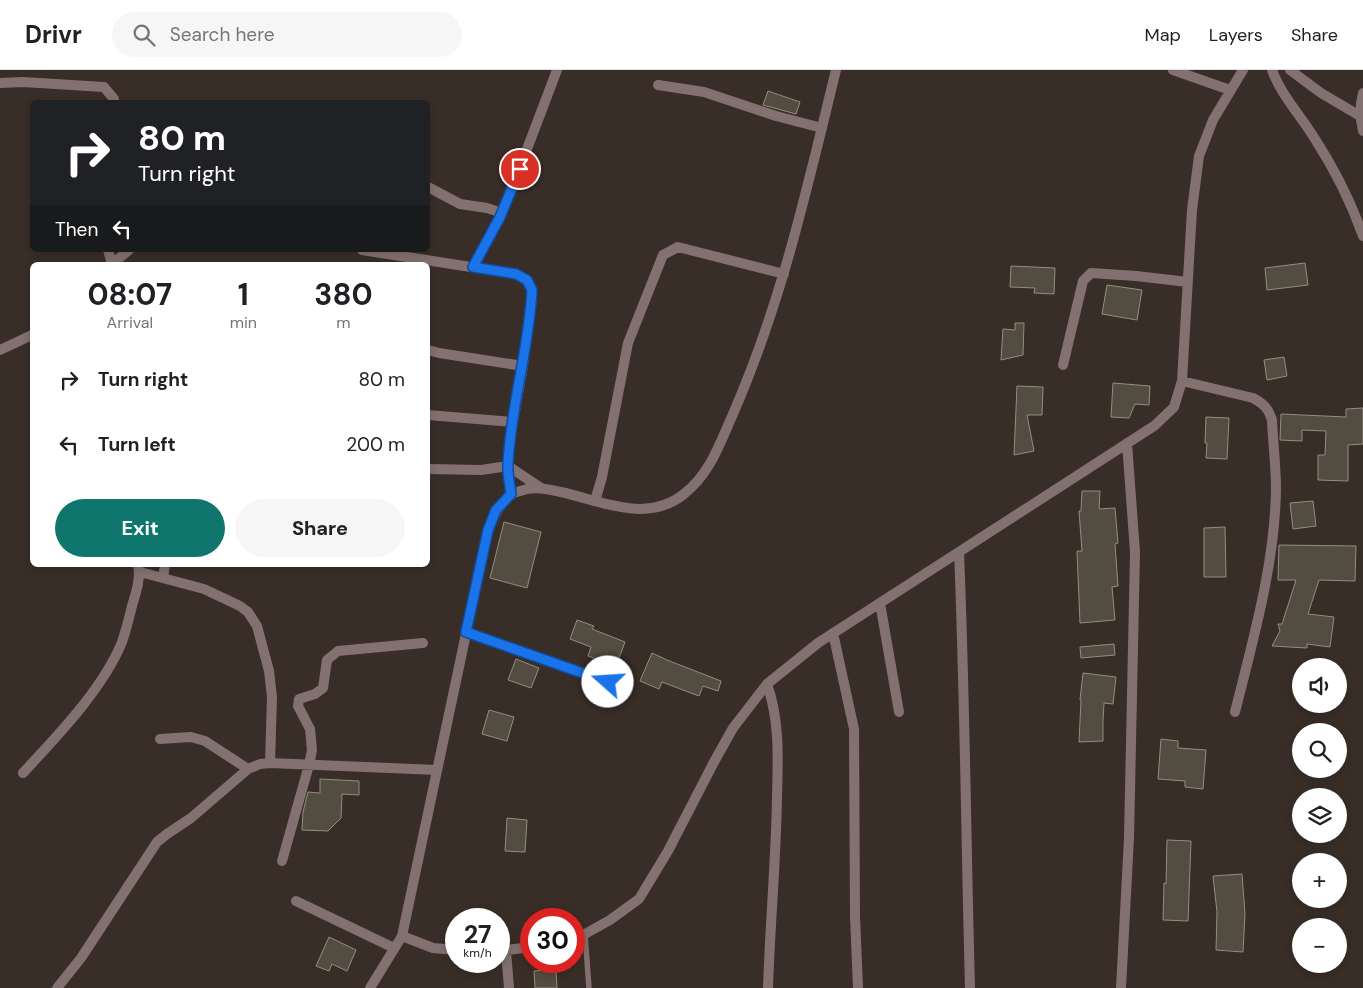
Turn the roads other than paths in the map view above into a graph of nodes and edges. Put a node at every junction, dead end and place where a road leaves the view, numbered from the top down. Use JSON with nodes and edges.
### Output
{"nodes":[{"id":1,"x":557,"y":70,"type":"edge"},
{"id":2,"x":836,"y":70,"type":"edge"},
{"id":3,"x":1173,"y":70,"type":"edge"},
{"id":4,"x":1242,"y":70,"type":"edge"},
{"id":5,"x":1272,"y":70,"type":"edge"},
{"id":6,"x":1290,"y":70,"type":"edge"},
{"id":7,"x":0,"y":83,"type":"edge"},
{"id":8,"x":658,"y":86,"type":"dead end"},
{"id":9,"x":1230,"y":90,"type":"junction"},
{"id":10,"x":1363,"y":93,"type":"edge"},
{"id":11,"x":114,"y":100,"type":"edge"},
{"id":12,"x":1360,"y":116,"type":"junction"},
{"id":13,"x":822,"y":128,"type":"junction"},
{"id":14,"x":1363,"y":131,"type":"edge"},
{"id":15,"x":430,"y":188,"type":"edge"},
{"id":16,"x":502,"y":213,"type":"junction"},
{"id":17,"x":1363,"y":236,"type":"edge"},
{"id":18,"x":126,"y":252,"type":"edge"},
{"id":19,"x":375,"y":252,"type":"edge"},
{"id":20,"x":114,"y":262,"type":"edge"},
{"id":21,"x":473,"y":267,"type":"junction"},
{"id":22,"x":784,"y":274,"type":"junction"},
{"id":23,"x":1188,"y":282,"type":"junction"},
{"id":24,"x":30,"y":336,"type":"edge"},
{"id":25,"x":0,"y":350,"type":"edge"},
{"id":26,"x":430,"y":351,"type":"edge"},
{"id":27,"x":523,"y":366,"type":"junction"},
{"id":28,"x":1063,"y":366,"type":"dead end"},
{"id":29,"x":1182,"y":381,"type":"junction"},
{"id":30,"x":430,"y":415,"type":"edge"},
{"id":31,"x":513,"y":422,"type":"junction"},
{"id":32,"x":1127,"y":443,"type":"junction"},
{"id":33,"x":508,"y":466,"type":"junction"},
{"id":34,"x":430,"y":469,"type":"edge"},
{"id":35,"x":541,"y":488,"type":"junction"},
{"id":36,"x":511,"y":494,"type":"junction"},
{"id":37,"x":595,"y":501,"type":"junction"},
{"id":38,"x":959,"y":552,"type":"junction"},
{"id":39,"x":165,"y":567,"type":"edge"},
{"id":40,"x":139,"y":568,"type":"edge"},
{"id":41,"x":163,"y":577,"type":"junction"},
{"id":42,"x":880,"y":603,"type":"junction"},
{"id":43,"x":466,"y":632,"type":"junction"},
{"id":44,"x":833,"y":633,"type":"junction"},
{"id":45,"x":423,"y":643,"type":"dead end"},
{"id":46,"x":608,"y":682,"type":"dead end"},
{"id":47,"x":767,"y":684,"type":"junction"},
{"id":48,"x":899,"y":712,"type":"dead end"},
{"id":49,"x":1235,"y":712,"type":"dead end"},
{"id":50,"x":160,"y":739,"type":"dead end"},
{"id":51,"x":270,"y":763,"type":"junction"},
{"id":52,"x":309,"y":765,"type":"junction"},
{"id":53,"x":248,"y":769,"type":"junction"},
{"id":54,"x":437,"y":770,"type":"junction"},
{"id":55,"x":23,"y":772,"type":"dead end"},
{"id":56,"x":282,"y":861,"type":"dead end"},
{"id":57,"x":296,"y":901,"type":"dead end"},
{"id":58,"x":585,"y":934,"type":"joint"},
{"id":59,"x":402,"y":936,"type":"junction"},
{"id":60,"x":394,"y":948,"type":"junction"},
{"id":61,"x":445,"y":949,"type":"edge"},
{"id":62,"x":506,"y":973,"type":"edge"},
{"id":63,"x":57,"y":988,"type":"edge"},
{"id":64,"x":370,"y":988,"type":"edge"},
{"id":65,"x":509,"y":988,"type":"edge"},
{"id":66,"x":589,"y":988,"type":"edge"},
{"id":67,"x":768,"y":988,"type":"edge"},
{"id":68,"x":858,"y":988,"type":"edge"},
{"id":69,"x":970,"y":988,"type":"edge"},
{"id":70,"x":1121,"y":988,"type":"edge"}],
"edges":[{"from":1,"to":16,"type":"street"},
{"from":2,"to":13,"type":"street"},
{"from":3,"to":9,"type":"street"},
{"from":4,"to":9,"type":"street"},
{"from":5,"to":17,"type":"street"},
{"from":6,"to":12,"type":"street"},
{"from":7,"to":11,"type":"street"},
{"from":8,"to":13,"type":"street"},
{"from":9,"to":23,"type":"street"},
{"from":10,"to":12,"type":"street"},
{"from":12,"to":14,"type":"street"},
{"from":13,"to":22,"type":"street"},
{"from":15,"to":16,"type":"street"},
{"from":16,"to":21,"type":"street"},
{"from":18,"to":20,"type":"street"},
{"from":19,"to":21,"type":"street"},
{"from":21,"to":27,"type":"street"},
{"from":22,"to":37,"type":"street"},
{"from":22,"to":37,"type":"street"},
{"from":23,"to":28,"type":"street"},
{"from":23,"to":29,"type":"street"},
{"from":24,"to":25,"type":"street"},
{"from":26,"to":27,"type":"street"},
{"from":27,"to":31,"type":"street"},
{"from":29,"to":32,"type":"street"},
{"from":29,"to":49,"type":"street"},
{"from":30,"to":31,"type":"street"},
{"from":31,"to":33,"type":"street"},
{"from":32,"to":38,"type":"street"},
{"from":32,"to":70,"type":"street"},
{"from":33,"to":34,"type":"street"},
{"from":33,"to":35,"type":"street"},
{"from":33,"to":36,"type":"street"},
{"from":35,"to":36,"type":"street"},
{"from":35,"to":37,"type":"street"},
{"from":36,"to":43,"type":"street"},
{"from":38,"to":42,"type":"street"},
{"from":38,"to":69,"type":"street"},
{"from":39,"to":41,"type":"street"},
{"from":40,"to":41,"type":"street"},
{"from":40,"to":55,"type":"street"},
{"from":41,"to":51,"type":"street"},
{"from":42,"to":44,"type":"street"},
{"from":42,"to":48,"type":"street"},
{"from":43,"to":46,"type":"street"},
{"from":43,"to":54,"type":"street"},
{"from":44,"to":47,"type":"street"},
{"from":44,"to":68,"type":"street"},
{"from":45,"to":52,"type":"street"},
{"from":47,"to":58,"type":"street"},
{"from":47,"to":67,"type":"street"},
{"from":50,"to":53,"type":"street"},
{"from":51,"to":52,"type":"street"},
{"from":51,"to":53,"type":"street"},
{"from":52,"to":54,"type":"street"},
{"from":52,"to":56,"type":"street"},
{"from":53,"to":63,"type":"street"},
{"from":54,"to":59,"type":"street"},
{"from":57,"to":60,"type":"street"},
{"from":58,"to":66,"type":"lane"},
{"from":59,"to":60,"type":"street"},
{"from":59,"to":61,"type":"street"},
{"from":60,"to":64,"type":"street"},
{"from":62,"to":65,"type":"street"}]}
